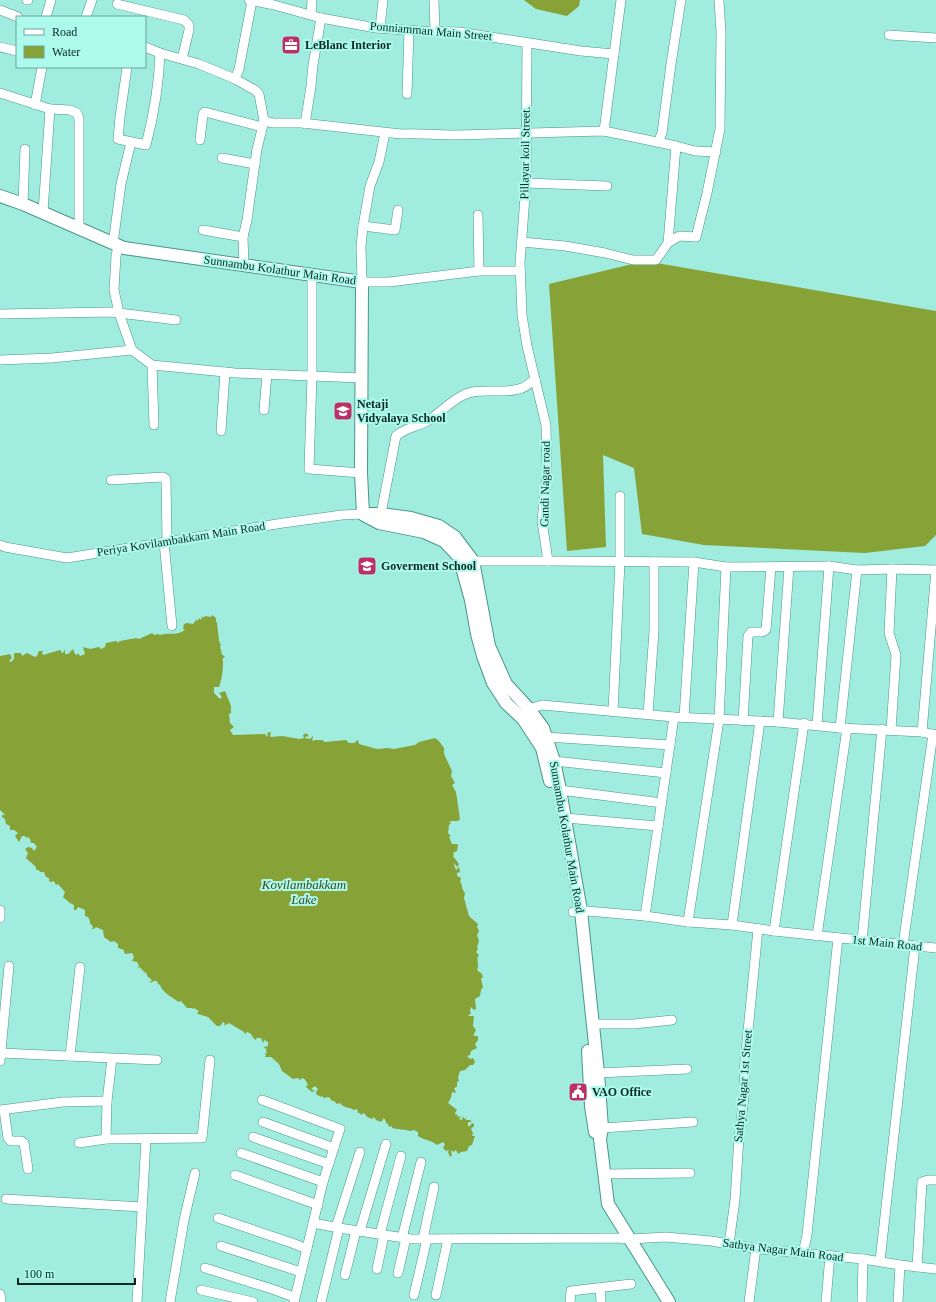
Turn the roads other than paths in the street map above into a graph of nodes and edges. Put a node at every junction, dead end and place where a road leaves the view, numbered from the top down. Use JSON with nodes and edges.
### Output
{"nodes":[{"id":1,"x":51,"y":0,"type":"edge"},
{"id":2,"x":92,"y":0,"type":"edge"},
{"id":3,"x":250,"y":0,"type":"edge"},
{"id":4,"x":312,"y":0,"type":"edge"},
{"id":5,"x":383,"y":0,"type":"edge"},
{"id":6,"x":434,"y":0,"type":"edge"},
{"id":7,"x":621,"y":0,"type":"edge"},
{"id":8,"x":681,"y":0,"type":"edge"},
{"id":9,"x":718,"y":0,"type":"edge"},
{"id":10,"x":117,"y":4,"type":"dead end"},
{"id":11,"x":0,"y":10,"type":"edge"},
{"id":12,"x":311,"y":14,"type":"junction"},
{"id":13,"x":16,"y":16,"type":"edge"},
{"id":14,"x":46,"y":16,"type":"edge"},
{"id":15,"x":86,"y":16,"type":"edge"},
{"id":16,"x":321,"y":18,"type":"junction"},
{"id":17,"x":380,"y":28,"type":"junction"},
{"id":18,"x":409,"y":30,"type":"junction"},
{"id":19,"x":435,"y":31,"type":"junction"},
{"id":20,"x":889,"y":35,"type":"dead end"},
{"id":21,"x":936,"y":38,"type":"edge"},
{"id":22,"x":526,"y":43,"type":"junction"},
{"id":23,"x":0,"y":47,"type":"edge"},
{"id":24,"x":146,"y":47,"type":"edge"},
{"id":25,"x":16,"y":51,"type":"edge"},
{"id":26,"x":160,"y":53,"type":"junction"},
{"id":27,"x":614,"y":54,"type":"junction"},
{"id":28,"x":182,"y":59,"type":"junction"},
{"id":29,"x":42,"y":68,"type":"edge"},
{"id":30,"x":127,"y":68,"type":"edge"},
{"id":31,"x":235,"y":79,"type":"junction"},
{"id":32,"x":0,"y":94,"type":"edge"},
{"id":33,"x":407,"y":94,"type":"dead end"},
{"id":34,"x":35,"y":105,"type":"junction"},
{"id":35,"x":50,"y":109,"type":"junction"},
{"id":36,"x":263,"y":124,"type":"junction"},
{"id":37,"x":305,"y":124,"type":"junction"},
{"id":38,"x":604,"y":131,"type":"junction"},
{"id":39,"x":385,"y":133,"type":"junction"},
{"id":40,"x":526,"y":134,"type":"junction"},
{"id":41,"x":200,"y":140,"type":"dead end"},
{"id":42,"x":131,"y":142,"type":"junction"},
{"id":43,"x":658,"y":142,"type":"junction"},
{"id":44,"x":676,"y":146,"type":"junction"},
{"id":45,"x":25,"y":149,"type":"dead end"},
{"id":46,"x":716,"y":152,"type":"junction"},
{"id":47,"x":222,"y":158,"type":"dead end"},
{"id":48,"x":254,"y":164,"type":"junction"},
{"id":49,"x":526,"y":183,"type":"junction"},
{"id":50,"x":607,"y":186,"type":"dead end"},
{"id":51,"x":0,"y":196,"type":"edge"},
{"id":52,"x":23,"y":204,"type":"junction"},
{"id":53,"x":398,"y":210,"type":"dead end"},
{"id":54,"x":43,"y":212,"type":"junction"},
{"id":55,"x":478,"y":215,"type":"dead end"},
{"id":56,"x":363,"y":226,"type":"junction"},
{"id":57,"x":80,"y":229,"type":"junction"},
{"id":58,"x":203,"y":230,"type":"dead end"},
{"id":59,"x":243,"y":237,"type":"junction"},
{"id":60,"x":522,"y":242,"type":"junction"},
{"id":61,"x":668,"y":243,"type":"junction"},
{"id":62,"x":116,"y":245,"type":"junction"},
{"id":63,"x":244,"y":265,"type":"junction"},
{"id":64,"x":520,"y":267,"type":"junction"},
{"id":65,"x":479,"y":270,"type":"junction"},
{"id":66,"x":312,"y":275,"type":"junction"},
{"id":67,"x":362,"y":282,"type":"junction"},
{"id":68,"x":118,"y":313,"type":"junction"},
{"id":69,"x":0,"y":314,"type":"edge"},
{"id":70,"x":176,"y":320,"type":"dead end"},
{"id":71,"x":132,"y":350,"type":"junction"},
{"id":72,"x":0,"y":360,"type":"edge"},
{"id":73,"x":152,"y":365,"type":"junction"},
{"id":74,"x":225,"y":372,"type":"junction"},
{"id":75,"x":266,"y":374,"type":"junction"},
{"id":76,"x":312,"y":376,"type":"junction"},
{"id":77,"x":362,"y":378,"type":"junction"},
{"id":78,"x":535,"y":379,"type":"junction"},
{"id":79,"x":264,"y":410,"type":"dead end"},
{"id":80,"x":154,"y":425,"type":"dead end"},
{"id":81,"x":221,"y":431,"type":"dead end"},
{"id":82,"x":361,"y":473,"type":"junction"},
{"id":83,"x":111,"y":480,"type":"dead end"},
{"id":84,"x":620,"y":496,"type":"dead end"},
{"id":85,"x":363,"y":514,"type":"junction"},
{"id":86,"x":381,"y":514,"type":"junction"},
{"id":87,"x":166,"y":542,"type":"junction"},
{"id":88,"x":0,"y":545,"type":"edge"},
{"id":89,"x":473,"y":561,"type":"junction"},
{"id":90,"x":548,"y":561,"type":"junction"},
{"id":91,"x":620,"y":562,"type":"junction"},
{"id":92,"x":654,"y":562,"type":"junction"},
{"id":93,"x":694,"y":562,"type":"junction"},
{"id":94,"x":829,"y":566,"type":"junction"},
{"id":95,"x":726,"y":567,"type":"junction"},
{"id":96,"x":771,"y":567,"type":"junction"},
{"id":97,"x":789,"y":567,"type":"junction"},
{"id":98,"x":892,"y":569,"type":"junction"},
{"id":99,"x":857,"y":570,"type":"junction"},
{"id":100,"x":936,"y":570,"type":"edge"},
{"id":101,"x":172,"y":626,"type":"dead end"},
{"id":102,"x":612,"y":711,"type":"junction"},
{"id":103,"x":525,"y":713,"type":"junction"},
{"id":104,"x":648,"y":714,"type":"junction"},
{"id":105,"x":674,"y":717,"type":"junction"},
{"id":106,"x":684,"y":717,"type":"junction"},
{"id":107,"x":719,"y":720,"type":"junction"},
{"id":108,"x":743,"y":721,"type":"junction"},
{"id":109,"x":760,"y":721,"type":"junction"},
{"id":110,"x":778,"y":722,"type":"junction"},
{"id":111,"x":804,"y":723,"type":"junction"},
{"id":112,"x":817,"y":725,"type":"junction"},
{"id":113,"x":843,"y":728,"type":"junction"},
{"id":114,"x":886,"y":730,"type":"junction"},
{"id":115,"x":922,"y":732,"type":"junction"},
{"id":116,"x":934,"y":734,"type":"edge"},
{"id":117,"x":546,"y":737,"type":"junction"},
{"id":118,"x":670,"y":745,"type":"junction"},
{"id":119,"x":554,"y":761,"type":"junction"},
{"id":120,"x":666,"y":773,"type":"junction"},
{"id":121,"x":560,"y":790,"type":"junction"},
{"id":122,"x":662,"y":803,"type":"junction"},
{"id":123,"x":565,"y":818,"type":"junction"},
{"id":124,"x":658,"y":826,"type":"junction"},
{"id":125,"x":0,"y":910,"type":"edge"},
{"id":126,"x":577,"y":911,"type":"junction"},
{"id":127,"x":645,"y":916,"type":"junction"},
{"id":128,"x":0,"y":918,"type":"edge"},
{"id":129,"x":688,"y":922,"type":"junction"},
{"id":130,"x":732,"y":925,"type":"junction"},
{"id":131,"x":758,"y":929,"type":"junction"},
{"id":132,"x":774,"y":931,"type":"junction"},
{"id":133,"x":817,"y":936,"type":"junction"},
{"id":134,"x":838,"y":938,"type":"junction"},
{"id":135,"x":862,"y":941,"type":"junction"},
{"id":136,"x":903,"y":945,"type":"junction"},
{"id":137,"x":914,"y":946,"type":"junction"},
{"id":138,"x":936,"y":948,"type":"edge"},
{"id":139,"x":9,"y":966,"type":"dead end"},
{"id":140,"x":80,"y":967,"type":"dead end"},
{"id":141,"x":585,"y":984,"type":"junction"},
{"id":142,"x":672,"y":1020,"type":"dead end"},
{"id":143,"x":594,"y":1024,"type":"junction"},
{"id":144,"x":70,"y":1056,"type":"junction"},
{"id":145,"x":1,"y":1057,"type":"edge"},
{"id":146,"x":112,"y":1059,"type":"junction"},
{"id":147,"x":157,"y":1060,"type":"dead end"},
{"id":148,"x":210,"y":1060,"type":"dead end"},
{"id":149,"x":687,"y":1069,"type":"dead end"},
{"id":150,"x":598,"y":1073,"type":"junction"},
{"id":151,"x":262,"y":1100,"type":"dead end"},
{"id":152,"x":107,"y":1101,"type":"junction"},
{"id":153,"x":2,"y":1110,"type":"edge"},
{"id":154,"x":263,"y":1122,"type":"dead end"},
{"id":155,"x":694,"y":1122,"type":"dead end"},
{"id":156,"x":601,"y":1134,"type":"junction"},
{"id":157,"x":253,"y":1137,"type":"dead end"},
{"id":158,"x":106,"y":1139,"type":"junction"},
{"id":159,"x":146,"y":1139,"type":"junction"},
{"id":160,"x":79,"y":1143,"type":"dead end"},
{"id":161,"x":386,"y":1144,"type":"dead end"},
{"id":162,"x":334,"y":1148,"type":"junction"},
{"id":163,"x":360,"y":1152,"type":"dead end"},
{"id":164,"x":241,"y":1153,"type":"dead end"},
{"id":165,"x":401,"y":1156,"type":"dead end"},
{"id":166,"x":421,"y":1162,"type":"dead end"},
{"id":167,"x":329,"y":1164,"type":"junction"},
{"id":168,"x":28,"y":1169,"type":"dead end"},
{"id":169,"x":194,"y":1172,"type":"dead end"},
{"id":170,"x":690,"y":1173,"type":"dead end"},
{"id":171,"x":604,"y":1174,"type":"junction"},
{"id":172,"x":235,"y":1175,"type":"dead end"},
{"id":173,"x":936,"y":1180,"type":"edge"},
{"id":174,"x":323,"y":1182,"type":"junction"},
{"id":175,"x":434,"y":1188,"type":"dead end"},
{"id":176,"x":6,"y":1199,"type":"dead end"},
{"id":177,"x":318,"y":1205,"type":"junction"},
{"id":178,"x":142,"y":1207,"type":"junction"},
{"id":179,"x":218,"y":1218,"type":"dead end"},
{"id":180,"x":313,"y":1223,"type":"junction"},
{"id":181,"x":338,"y":1228,"type":"junction"},
{"id":182,"x":358,"y":1231,"type":"junction"},
{"id":183,"x":382,"y":1234,"type":"junction"},
{"id":184,"x":404,"y":1238,"type":"junction"},
{"id":185,"x":425,"y":1239,"type":"junction"},
{"id":186,"x":448,"y":1239,"type":"junction"},
{"id":187,"x":630,"y":1239,"type":"junction"},
{"id":188,"x":729,"y":1244,"type":"junction"},
{"id":189,"x":221,"y":1246,"type":"dead end"},
{"id":190,"x":756,"y":1248,"type":"junction"},
{"id":191,"x":307,"y":1249,"type":"junction"},
{"id":192,"x":803,"y":1253,"type":"junction"},
{"id":193,"x":830,"y":1255,"type":"junction"},
{"id":194,"x":863,"y":1259,"type":"junction"},
{"id":195,"x":880,"y":1261,"type":"junction"},
{"id":196,"x":900,"y":1265,"type":"junction"},
{"id":197,"x":917,"y":1267,"type":"junction"},
{"id":198,"x":205,"y":1268,"type":"dead end"},
{"id":199,"x":378,"y":1269,"type":"dead end"},
{"id":200,"x":936,"y":1269,"type":"edge"},
{"id":201,"x":301,"y":1272,"type":"junction"},
{"id":202,"x":398,"y":1273,"type":"dead end"},
{"id":203,"x":345,"y":1275,"type":"dead end"},
{"id":204,"x":631,"y":1284,"type":"dead end"},
{"id":205,"x":600,"y":1288,"type":"junction"},
{"id":206,"x":201,"y":1290,"type":"dead end"},
{"id":207,"x":0,"y":1294,"type":"edge"},
{"id":208,"x":414,"y":1295,"type":"dead end"},
{"id":209,"x":436,"y":1295,"type":"dead end"},
{"id":210,"x":294,"y":1300,"type":"edge"},
{"id":211,"x":1,"y":1302,"type":"edge"},
{"id":212,"x":138,"y":1302,"type":"edge"},
{"id":213,"x":170,"y":1302,"type":"edge"},
{"id":214,"x":253,"y":1302,"type":"edge"},
{"id":215,"x":321,"y":1302,"type":"edge"},
{"id":216,"x":570,"y":1302,"type":"edge"},
{"id":217,"x":601,"y":1302,"type":"edge"},
{"id":218,"x":669,"y":1302,"type":"edge"},
{"id":219,"x":749,"y":1302,"type":"edge"},
{"id":220,"x":826,"y":1302,"type":"edge"},
{"id":221,"x":862,"y":1302,"type":"edge"},
{"id":222,"x":898,"y":1302,"type":"edge"}],
"edges":[{"from":1,"to":14,"type":"street"},
{"from":2,"to":15,"type":"street"},
{"from":3,"to":12,"type":"street","name":"Ponniamman Main Street"},
{"from":3,"to":31,"type":"street"},
{"from":4,"to":12,"type":"street"},
{"from":5,"to":17,"type":"street"},
{"from":6,"to":19,"type":"street"},
{"from":7,"to":27,"type":"street"},
{"from":8,"to":43,"type":"street"},
{"from":9,"to":46,"type":"street"},
{"from":10,"to":28,"type":"street"},
{"from":11,"to":13,"type":"street"},
{"from":12,"to":16,"type":"street","name":"Ponniamman Main Street"},
{"from":16,"to":17,"type":"street","name":"Ponniamman Main Street"},
{"from":16,"to":37,"type":"street"},
{"from":17,"to":18,"type":"street","name":"Ponniamman Main Street"},
{"from":18,"to":19,"type":"street","name":"Ponniamman Main Street"},
{"from":18,"to":33,"type":"street"},
{"from":19,"to":22,"type":"street","name":"Ponniamman Main Street"},
{"from":20,"to":21,"type":"street"},
{"from":22,"to":27,"type":"street","name":"Ponniamman Main Street"},
{"from":22,"to":40,"type":"street","name":"Pillayar koil Street."},
{"from":23,"to":25,"type":"street"},
{"from":24,"to":26,"type":"street"},
{"from":26,"to":28,"type":"street"},
{"from":26,"to":42,"type":"street"},
{"from":27,"to":38,"type":"street"},
{"from":28,"to":31,"type":"street"},
{"from":29,"to":34,"type":"street"},
{"from":30,"to":42,"type":"street"},
{"from":31,"to":36,"type":"street"},
{"from":32,"to":34,"type":"street"},
{"from":34,"to":35,"type":"street"},
{"from":35,"to":54,"type":"street"},
{"from":35,"to":57,"type":"street"},
{"from":36,"to":37,"type":"street"},
{"from":36,"to":41,"type":"street"},
{"from":36,"to":48,"type":"street"},
{"from":37,"to":39,"type":"street"},
{"from":38,"to":40,"type":"street"},
{"from":38,"to":43,"type":"street"},
{"from":39,"to":40,"type":"street"},
{"from":39,"to":56,"type":"street"},
{"from":40,"to":49,"type":"street","name":"Pillayar koil Street."},
{"from":42,"to":62,"type":"street"},
{"from":43,"to":44,"type":"street"},
{"from":44,"to":46,"type":"street"},
{"from":44,"to":61,"type":"street"},
{"from":45,"to":52,"type":"street"},
{"from":46,"to":61,"type":"street"},
{"from":47,"to":48,"type":"street"},
{"from":48,"to":59,"type":"street"},
{"from":49,"to":50,"type":"street"},
{"from":49,"to":60,"type":"street","name":"Pillayar koil Street."},
{"from":51,"to":52,"type":"street","name":"Sunnambu Kolathur Main Road"},
{"from":52,"to":54,"type":"street","name":"Sunnambu Kolathur Main Road"},
{"from":53,"to":56,"type":"street"},
{"from":54,"to":57,"type":"street","name":"Sunnambu Kolathur Main Road"},
{"from":55,"to":65,"type":"street"},
{"from":56,"to":67,"type":"street"},
{"from":57,"to":62,"type":"street","name":"Sunnambu Kolathur Main Road"},
{"from":58,"to":59,"type":"street"},
{"from":59,"to":63,"type":"street"},
{"from":60,"to":61,"type":"street"},
{"from":60,"to":64,"type":"street","name":"Pillayar koil Street."},
{"from":62,"to":63,"type":"street","name":"Sunnambu Kolathur Main Road"},
{"from":62,"to":68,"type":"street"},
{"from":63,"to":66,"type":"street","name":"Sunnambu Kolathur Main Road"},
{"from":64,"to":65,"type":"street"},
{"from":64,"to":78,"type":"street","name":"Gandi Nagar road"},
{"from":65,"to":67,"type":"street"},
{"from":66,"to":67,"type":"street","name":"Sunnambu Kolathur Main Road"},
{"from":66,"to":76,"type":"street"},
{"from":67,"to":77,"type":"street","name":"Sunnambu Kolathur Main Road"},
{"from":68,"to":69,"type":"street"},
{"from":68,"to":70,"type":"street"},
{"from":68,"to":71,"type":"street"},
{"from":71,"to":72,"type":"street"},
{"from":71,"to":73,"type":"street"},
{"from":73,"to":74,"type":"street"},
{"from":73,"to":80,"type":"street"},
{"from":74,"to":75,"type":"street"},
{"from":74,"to":81,"type":"street"},
{"from":75,"to":76,"type":"street"},
{"from":75,"to":79,"type":"street"},
{"from":76,"to":77,"type":"street"},
{"from":76,"to":82,"type":"street"},
{"from":77,"to":82,"type":"street","name":"Sunnambu Kolathur Main Road"},
{"from":78,"to":86,"type":"street"},
{"from":78,"to":90,"type":"street","name":"Gandi Nagar road"},
{"from":82,"to":85,"type":"street","name":"Sunnambu Kolathur Main Road"},
{"from":83,"to":87,"type":"street"},
{"from":84,"to":91,"type":"street"},
{"from":85,"to":86,"type":"street","name":"Sunnambu Kolathur Main Road"},
{"from":85,"to":87,"type":"street","name":"Periya Kovilambakkam Main Road"},
{"from":85,"to":103,"type":"street","name":"Sunnambu Kolathur Main Road"},
{"from":86,"to":89,"type":"street","name":"Sunnambu Kolathur Main Road"},
{"from":87,"to":88,"type":"street","name":"Periya Kovilambakkam Main Road"},
{"from":87,"to":101,"type":"street"},
{"from":89,"to":90,"type":"street"},
{"from":89,"to":103,"type":"street","name":"Sunnambu Kolathur Main Road"},
{"from":90,"to":91,"type":"street"},
{"from":91,"to":92,"type":"street"},
{"from":91,"to":102,"type":"street"},
{"from":92,"to":93,"type":"street"},
{"from":92,"to":104,"type":"street"},
{"from":93,"to":95,"type":"street"},
{"from":93,"to":106,"type":"street"},
{"from":94,"to":97,"type":"street"},
{"from":94,"to":99,"type":"street"},
{"from":94,"to":112,"type":"street"},
{"from":95,"to":96,"type":"street"},
{"from":95,"to":107,"type":"street"},
{"from":96,"to":97,"type":"street"},
{"from":96,"to":108,"type":"street"},
{"from":97,"to":110,"type":"street"},
{"from":98,"to":99,"type":"street"},
{"from":98,"to":100,"type":"street"},
{"from":98,"to":114,"type":"street"},
{"from":99,"to":113,"type":"street"},
{"from":100,"to":115,"type":"street"},
{"from":102,"to":103,"type":"street"},
{"from":102,"to":104,"type":"street"},
{"from":103,"to":117,"type":"street","name":"Sunnambu Kolathur Main Road"},
{"from":103,"to":126,"type":"street","name":"Sunnambu Kolathur Main Road"},
{"from":104,"to":105,"type":"street"},
{"from":105,"to":106,"type":"street"},
{"from":105,"to":118,"type":"street"},
{"from":106,"to":107,"type":"street"},
{"from":107,"to":108,"type":"street"},
{"from":107,"to":129,"type":"street"},
{"from":108,"to":109,"type":"street"},
{"from":109,"to":110,"type":"street"},
{"from":109,"to":130,"type":"street"},
{"from":110,"to":111,"type":"street"},
{"from":111,"to":112,"type":"street"},
{"from":111,"to":132,"type":"street"},
{"from":112,"to":113,"type":"street"},
{"from":113,"to":114,"type":"street"},
{"from":113,"to":133,"type":"street"},
{"from":114,"to":115,"type":"street"},
{"from":114,"to":135,"type":"street"},
{"from":115,"to":116,"type":"street"},
{"from":116,"to":136,"type":"street"},
{"from":117,"to":118,"type":"street"},
{"from":117,"to":119,"type":"street","name":"Sunnambu Kolathur Main Road"},
{"from":118,"to":120,"type":"street"},
{"from":119,"to":120,"type":"street"},
{"from":119,"to":121,"type":"street","name":"Sunnambu Kolathur Main Road"},
{"from":120,"to":122,"type":"street"},
{"from":121,"to":122,"type":"street"},
{"from":121,"to":123,"type":"street","name":"Sunnambu Kolathur Main Road"},
{"from":122,"to":124,"type":"street"},
{"from":123,"to":124,"type":"street"},
{"from":123,"to":126,"type":"street","name":"Sunnambu Kolathur Main Road"},
{"from":124,"to":127,"type":"street"},
{"from":125,"to":128,"type":"street"},
{"from":126,"to":127,"type":"street","name":"1st Main Road"},
{"from":126,"to":141,"type":"street","name":"Sunnambu Kolathur Main Road"},
{"from":127,"to":129,"type":"street","name":"1st Main Road"},
{"from":129,"to":130,"type":"street","name":"1st Main Road"},
{"from":130,"to":131,"type":"street","name":"1st Main Road"},
{"from":131,"to":132,"type":"street","name":"1st Main Road"},
{"from":131,"to":188,"type":"street","name":"Sathya Nagar 1st Street"},
{"from":132,"to":133,"type":"street","name":"1st Main Road"},
{"from":133,"to":134,"type":"street","name":"1st Main Road"},
{"from":134,"to":135,"type":"street","name":"1st Main Road"},
{"from":134,"to":192,"type":"street"},
{"from":135,"to":136,"type":"street","name":"1st Main Road"},
{"from":136,"to":137,"type":"street","name":"1st Main Road"},
{"from":137,"to":138,"type":"street","name":"1st Main Road"},
{"from":137,"to":195,"type":"street"},
{"from":139,"to":145,"type":"street"},
{"from":140,"to":144,"type":"street"},
{"from":141,"to":143,"type":"street","name":"Sunnambu Kolathur Main Road"},
{"from":141,"to":156,"type":"street","name":"Sunnambu Kolathur Main Road"},
{"from":142,"to":143,"type":"street"},
{"from":143,"to":150,"type":"street","name":"Sunnambu Kolathur Main Road"},
{"from":144,"to":145,"type":"street"},
{"from":144,"to":146,"type":"street"},
{"from":146,"to":147,"type":"street"},
{"from":146,"to":152,"type":"street"},
{"from":148,"to":159,"type":"street"},
{"from":149,"to":150,"type":"street"},
{"from":150,"to":156,"type":"street","name":"Sunnambu Kolathur Main Road"},
{"from":151,"to":162,"type":"street"},
{"from":152,"to":153,"type":"street"},
{"from":152,"to":158,"type":"street"},
{"from":153,"to":168,"type":"street"},
{"from":154,"to":162,"type":"street"},
{"from":155,"to":156,"type":"street"},
{"from":156,"to":171,"type":"street","name":"Sunnambu Kolathur Main Road"},
{"from":157,"to":167,"type":"street"},
{"from":158,"to":159,"type":"street"},
{"from":158,"to":160,"type":"street"},
{"from":159,"to":178,"type":"street"},
{"from":161,"to":182,"type":"street"},
{"from":162,"to":167,"type":"street"},
{"from":163,"to":181,"type":"street"},
{"from":164,"to":174,"type":"street"},
{"from":165,"to":183,"type":"street"},
{"from":166,"to":184,"type":"street"},
{"from":167,"to":174,"type":"street"},
{"from":169,"to":213,"type":"street"},
{"from":170,"to":171,"type":"street"},
{"from":171,"to":187,"type":"street","name":"Sunnambu Kolathur Main Road"},
{"from":172,"to":177,"type":"street"},
{"from":173,"to":197,"type":"street"},
{"from":174,"to":177,"type":"street"},
{"from":175,"to":185,"type":"street"},
{"from":176,"to":178,"type":"street"},
{"from":177,"to":180,"type":"street"},
{"from":178,"to":212,"type":"street"},
{"from":179,"to":191,"type":"street"},
{"from":180,"to":181,"type":"street","name":"Sathya Nagar Main Road"},
{"from":180,"to":191,"type":"street"},
{"from":181,"to":182,"type":"street","name":"Sathya Nagar Main Road"},
{"from":181,"to":215,"type":"street"},
{"from":182,"to":183,"type":"street","name":"Sathya Nagar Main Road"},
{"from":182,"to":203,"type":"street"},
{"from":183,"to":184,"type":"street","name":"Sathya Nagar Main Road"},
{"from":183,"to":199,"type":"street"},
{"from":184,"to":185,"type":"street","name":"Sathya Nagar Main Road"},
{"from":184,"to":202,"type":"street"},
{"from":185,"to":186,"type":"street","name":"Sathya Nagar Main Road"},
{"from":185,"to":208,"type":"street"},
{"from":186,"to":187,"type":"street","name":"Sathya Nagar Main Road"},
{"from":186,"to":209,"type":"street"},
{"from":187,"to":188,"type":"street","name":"Sathya Nagar Main Road"},
{"from":187,"to":218,"type":"street","name":"Sunnambu Kolathur Main Road"},
{"from":188,"to":190,"type":"street","name":"Sathya Nagar Main Road"},
{"from":189,"to":201,"type":"street"},
{"from":190,"to":192,"type":"street","name":"Sathya Nagar Main Road"},
{"from":190,"to":219,"type":"street"},
{"from":191,"to":201,"type":"street"},
{"from":192,"to":193,"type":"street","name":"Sathya Nagar Main Road"},
{"from":193,"to":194,"type":"street","name":"Sathya Nagar Main Road"},
{"from":193,"to":220,"type":"street"},
{"from":194,"to":195,"type":"street","name":"Sathya Nagar Main Road"},
{"from":194,"to":221,"type":"street"},
{"from":195,"to":196,"type":"street","name":"Sathya Nagar Main Road"},
{"from":196,"to":197,"type":"street","name":"Sathya Nagar Main Road"},
{"from":196,"to":222,"type":"street"},
{"from":197,"to":200,"type":"street","name":"Sathya Nagar Main Road"},
{"from":198,"to":210,"type":"street"},
{"from":201,"to":210,"type":"street"},
{"from":204,"to":205,"type":"street"},
{"from":205,"to":216,"type":"street"},
{"from":205,"to":217,"type":"street"},
{"from":206,"to":214,"type":"street"},
{"from":207,"to":211,"type":"street"}]}
